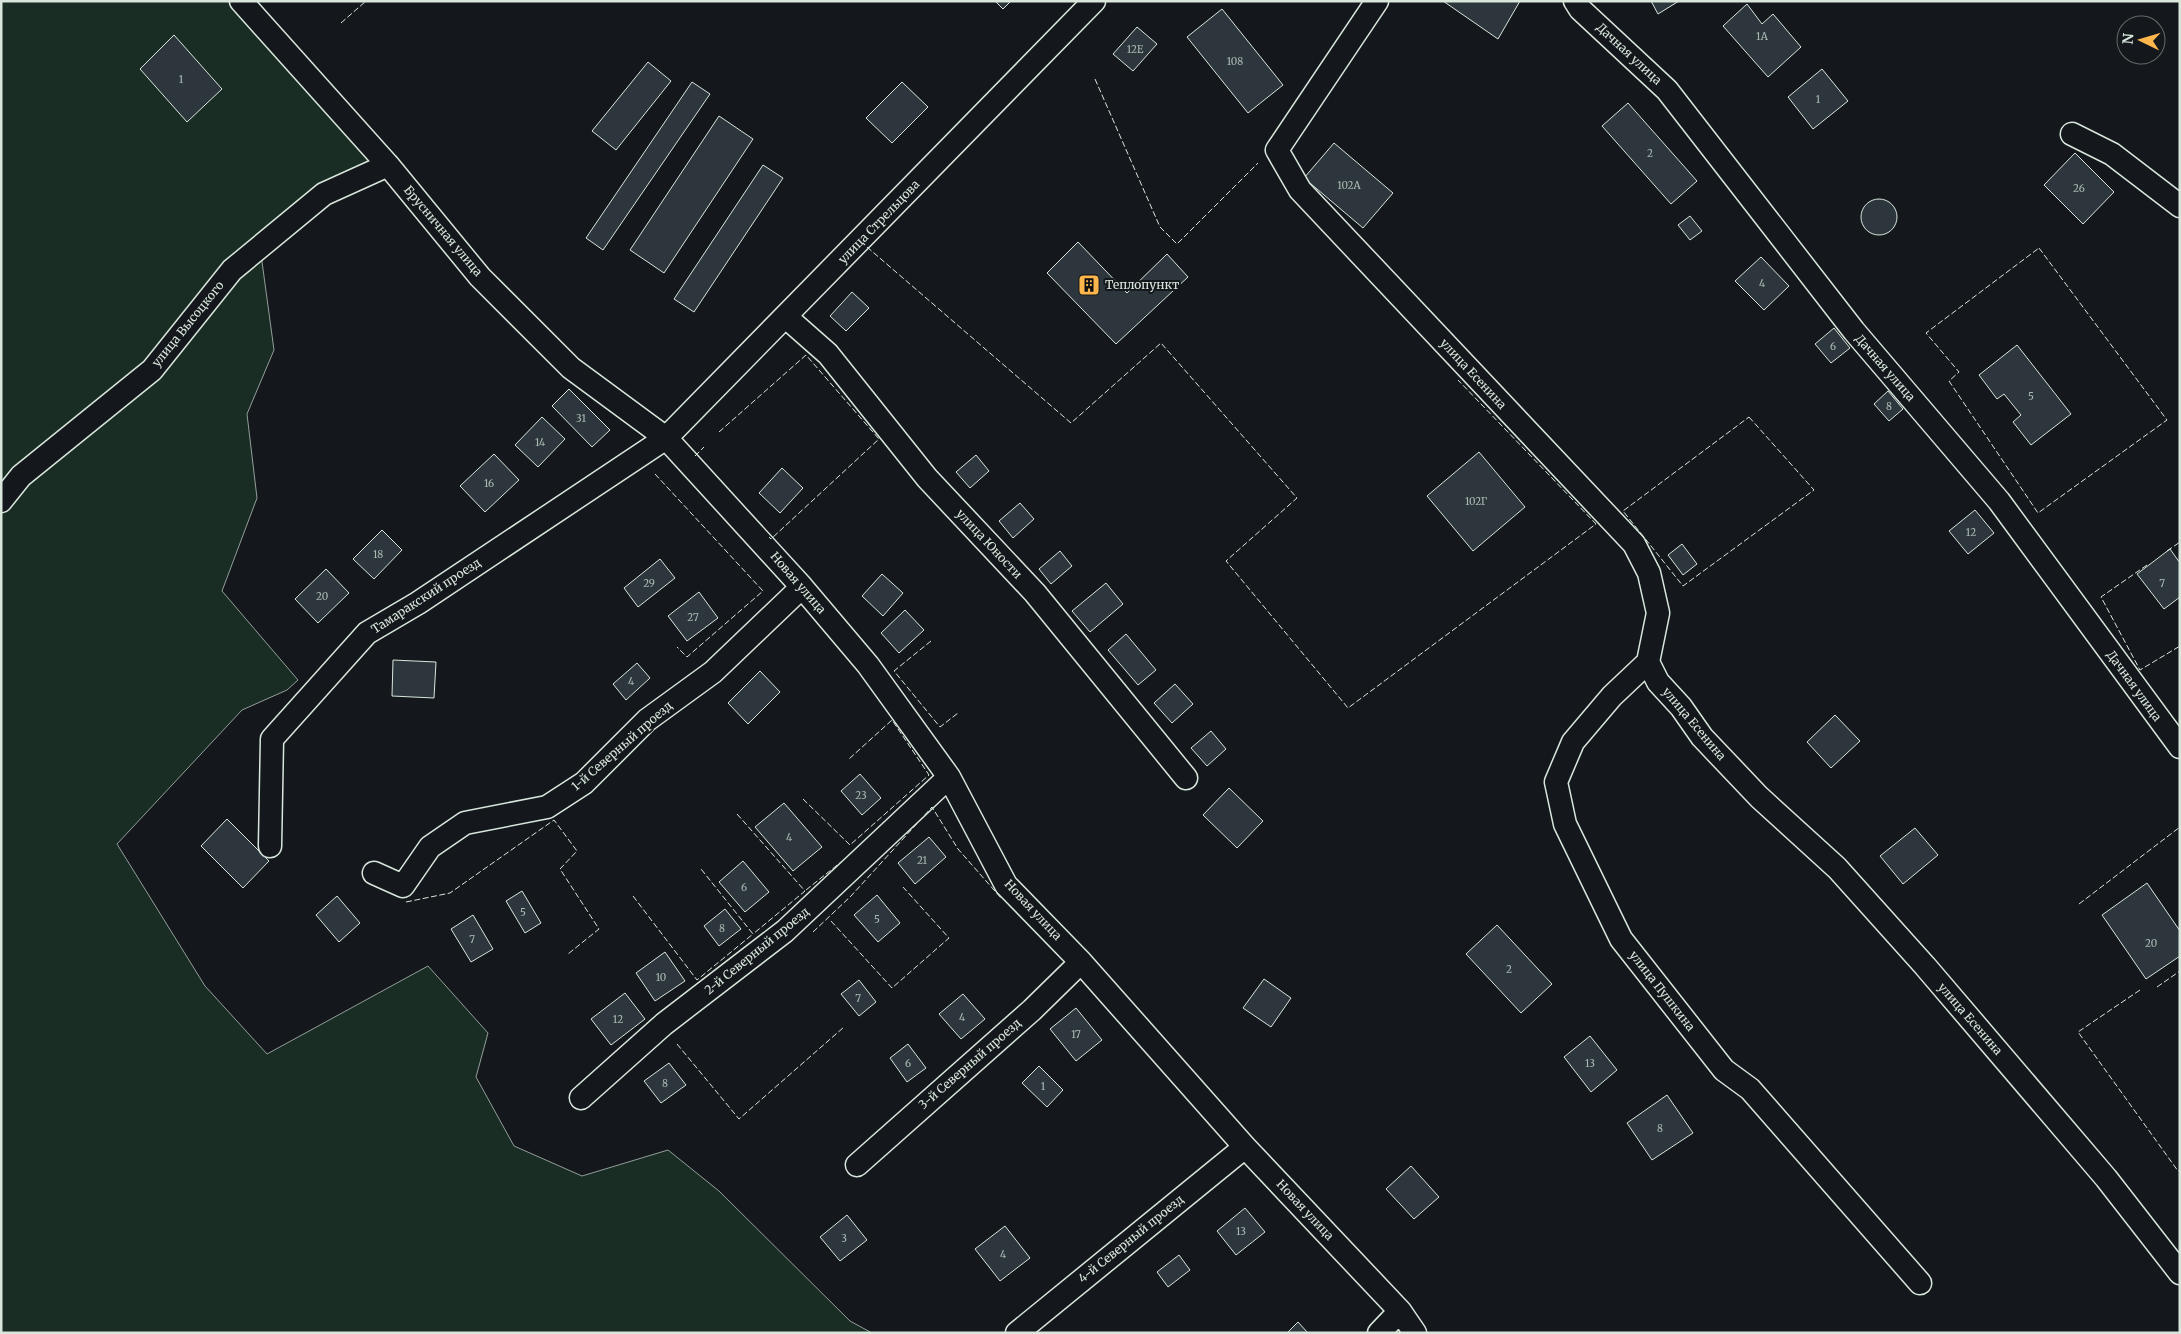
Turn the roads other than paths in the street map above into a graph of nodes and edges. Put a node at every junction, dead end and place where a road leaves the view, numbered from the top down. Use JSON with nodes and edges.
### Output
{"nodes":[{"id":1,"x":241,"y":1,"type":"edge"},
{"id":2,"x":1377,"y":1,"type":"edge"},
{"id":3,"x":1575,"y":1,"type":"edge"},
{"id":4,"x":1091,"y":2,"type":"edge"},
{"id":5,"x":2072,"y":134,"type":"dead end"},
{"id":6,"x":388,"y":165,"type":"junction"},
{"id":7,"x":2180,"y":206,"type":"edge"},
{"id":8,"x":786,"y":318,"type":"junction"},
{"id":9,"x":666,"y":438,"type":"junction"},
{"id":10,"x":1,"y":501,"type":"edge"},
{"id":11,"x":802,"y":587,"type":"junction"},
{"id":12,"x":1648,"y":662,"type":"junction"},
{"id":13,"x":2180,"y":747,"type":"edge"},
{"id":14,"x":949,"y":777,"type":"junction"},
{"id":15,"x":1186,"y":778,"type":"dead end"},
{"id":16,"x":270,"y":846,"type":"dead end"},
{"id":17,"x":374,"y":873,"type":"dead end"},
{"id":18,"x":1082,"y":962,"type":"junction"},
{"id":19,"x":581,"y":1098,"type":"dead end"},
{"id":20,"x":1245,"y":1146,"type":"junction"},
{"id":21,"x":857,"y":1164,"type":"dead end"},
{"id":22,"x":2180,"y":1273,"type":"edge"},
{"id":23,"x":1920,"y":1283,"type":"dead end"},
{"id":24,"x":1400,"y":1311,"type":"junction"},
{"id":25,"x":1018,"y":1333,"type":"edge"},
{"id":26,"x":1379,"y":1333,"type":"edge"},
{"id":27,"x":1415,"y":1333,"type":"edge"}],
"edges":[{"from":1,"to":6,"type":"street","name":"Брусничная улица"},
{"from":2,"to":12,"type":"street","name":"улица Есенина"},
{"from":3,"to":13,"type":"street","name":"Дачная улица"},
{"from":4,"to":8,"type":"street","name":"улица Стрельцова"},
{"from":5,"to":7,"type":"street"},
{"from":6,"to":9,"type":"street","name":"Брусничная улица"},
{"from":6,"to":10,"type":"street","name":"улица Высоцкого"},
{"from":8,"to":9,"type":"street","name":"улица Стрельцова"},
{"from":8,"to":15,"type":"street","name":"улица Юности"},
{"from":9,"to":11,"type":"street","name":"Новая улица"},
{"from":9,"to":16,"type":"street","name":"Тамаракский проезд"},
{"from":11,"to":14,"type":"street","name":"Новая улица"},
{"from":11,"to":17,"type":"street","name":"1-й Северный проезд"},
{"from":12,"to":22,"type":"street","name":"улица Есенина"},
{"from":12,"to":23,"type":"street","name":"улица Пушкина"},
{"from":14,"to":18,"type":"street","name":"Новая улица"},
{"from":14,"to":19,"type":"street","name":"2-й Северный проезд"},
{"from":18,"to":20,"type":"street","name":"Новая улица"},
{"from":18,"to":21,"type":"street","name":"3-й Северный проезд"},
{"from":20,"to":24,"type":"street","name":"Новая улица"},
{"from":20,"to":25,"type":"street","name":"4-й Северный проезд"},
{"from":24,"to":26,"type":"street"},
{"from":24,"to":27,"type":"street","name":"Новая улица"}]}
